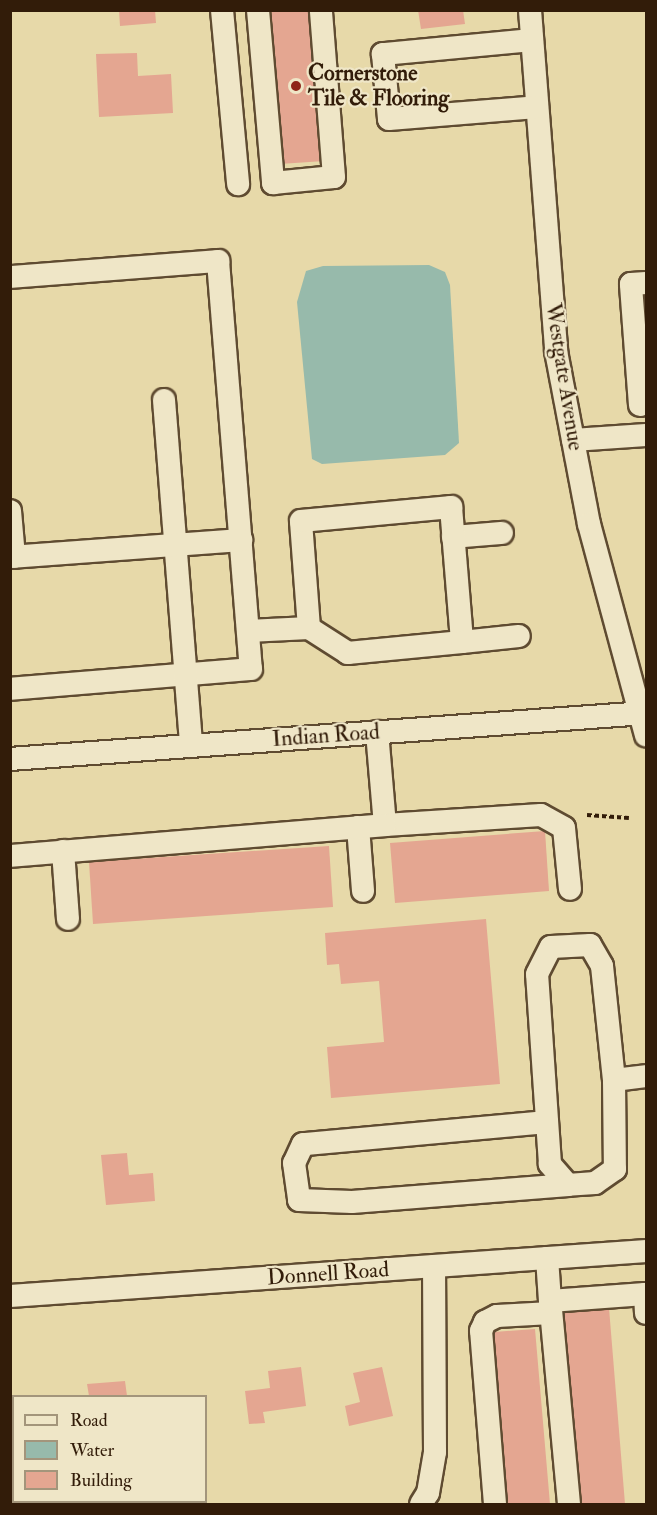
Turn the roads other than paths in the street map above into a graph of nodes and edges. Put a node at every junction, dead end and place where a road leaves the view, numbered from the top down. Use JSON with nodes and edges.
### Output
{"nodes":[{"id":1,"x":222,"y":10,"type":"edge"},
{"id":2,"x":258,"y":10,"type":"edge"},
{"id":3,"x":321,"y":10,"type":"edge"},
{"id":4,"x":530,"y":10,"type":"edge"},
{"id":5,"x":532,"y":40,"type":"junction"},
{"id":6,"x":537,"y":107,"type":"junction"},
{"id":7,"x":238,"y":183,"type":"dead end"},
{"id":8,"x":10,"y":277,"type":"edge"},
{"id":9,"x":646,"y":283,"type":"edge"},
{"id":10,"x":164,"y":400,"type":"dead end"},
{"id":11,"x":640,"y":405,"type":"dead end"},
{"id":12,"x":646,"y":435,"type":"edge"},
{"id":13,"x":573,"y":440,"type":"junction"},
{"id":14,"x":10,"y":512,"type":"edge"},
{"id":15,"x":502,"y":533,"type":"dead end"},
{"id":16,"x":453,"y":537,"type":"junction"},
{"id":17,"x":241,"y":540,"type":"junction"},
{"id":18,"x":176,"y":545,"type":"junction"},
{"id":19,"x":12,"y":557,"type":"edge"},
{"id":20,"x":309,"y":628,"type":"junction"},
{"id":21,"x":248,"y":631,"type":"junction"},
{"id":22,"x":519,"y":636,"type":"dead end"},
{"id":23,"x":462,"y":642,"type":"junction"},
{"id":24,"x":186,"y":675,"type":"junction"},
{"id":25,"x":10,"y":689,"type":"edge"},
{"id":26,"x":645,"y":720,"type":"edge"},
{"id":27,"x":377,"y":732,"type":"junction"},
{"id":28,"x":192,"y":746,"type":"junction"},
{"id":29,"x":10,"y":759,"type":"edge"},
{"id":30,"x":385,"y":825,"type":"junction"},
{"id":31,"x":358,"y":827,"type":"junction"},
{"id":32,"x":63,"y":851,"type":"junction"},
{"id":33,"x":10,"y":856,"type":"edge"},
{"id":34,"x":570,"y":889,"type":"dead end"},
{"id":35,"x":363,"y":891,"type":"dead end"},
{"id":36,"x":68,"y":919,"type":"dead end"},
{"id":37,"x":646,"y":1077,"type":"edge"},
{"id":38,"x":614,"y":1080,"type":"junction"},
{"id":39,"x":547,"y":1122,"type":"junction"},
{"id":40,"x":568,"y":1185,"type":"junction"},
{"id":41,"x":646,"y":1251,"type":"edge"},
{"id":42,"x":547,"y":1258,"type":"junction"},
{"id":43,"x":434,"y":1266,"type":"junction"},
{"id":44,"x":10,"y":1296,"type":"edge"},
{"id":45,"x":551,"y":1307,"type":"junction"},
{"id":46,"x":646,"y":1313,"type":"edge"},
{"id":47,"x":421,"y":1504,"type":"edge"},
{"id":48,"x":495,"y":1504,"type":"edge"},
{"id":49,"x":569,"y":1504,"type":"edge"}],
"edges":[{"from":1,"to":7,"type":"street"},
{"from":2,"to":3,"type":"street"},
{"from":4,"to":5,"type":"street","name":"Westgate Avenue"},
{"from":5,"to":6,"type":"street","name":"Westgate Avenue"},
{"from":5,"to":6,"type":"street"},
{"from":6,"to":13,"type":"street","name":"Westgate Avenue"},
{"from":8,"to":17,"type":"street"},
{"from":9,"to":11,"type":"street"},
{"from":10,"to":18,"type":"street"},
{"from":12,"to":13,"type":"street"},
{"from":13,"to":26,"type":"street","name":"Westgate Avenue"},
{"from":14,"to":19,"type":"street"},
{"from":15,"to":16,"type":"street"},
{"from":16,"to":20,"type":"street"},
{"from":16,"to":23,"type":"street"},
{"from":17,"to":18,"type":"street"},
{"from":17,"to":21,"type":"street"},
{"from":18,"to":19,"type":"street"},
{"from":18,"to":24,"type":"street"},
{"from":20,"to":21,"type":"street"},
{"from":20,"to":23,"type":"street"},
{"from":21,"to":24,"type":"street"},
{"from":22,"to":23,"type":"street"},
{"from":24,"to":25,"type":"street"},
{"from":24,"to":28,"type":"street"},
{"from":26,"to":27,"type":"street","name":"Indian Road"},
{"from":27,"to":28,"type":"street","name":"Indian Road"},
{"from":27,"to":30,"type":"street"},
{"from":28,"to":29,"type":"street","name":"Indian Road"},
{"from":30,"to":31,"type":"street"},
{"from":30,"to":34,"type":"street"},
{"from":31,"to":32,"type":"street"},
{"from":31,"to":35,"type":"street"},
{"from":32,"to":33,"type":"street"},
{"from":32,"to":36,"type":"street"},
{"from":37,"to":38,"type":"street"},
{"from":38,"to":39,"type":"street"},
{"from":38,"to":40,"type":"street"},
{"from":39,"to":40,"type":"street"},
{"from":39,"to":40,"type":"street"},
{"from":41,"to":42,"type":"street","name":"Donnell Road"},
{"from":42,"to":43,"type":"street","name":"Donnell Road"},
{"from":42,"to":45,"type":"street"},
{"from":43,"to":44,"type":"street","name":"Donnell Road"},
{"from":43,"to":47,"type":"street"},
{"from":45,"to":46,"type":"street"},
{"from":45,"to":48,"type":"street"},
{"from":45,"to":49,"type":"street"}]}
